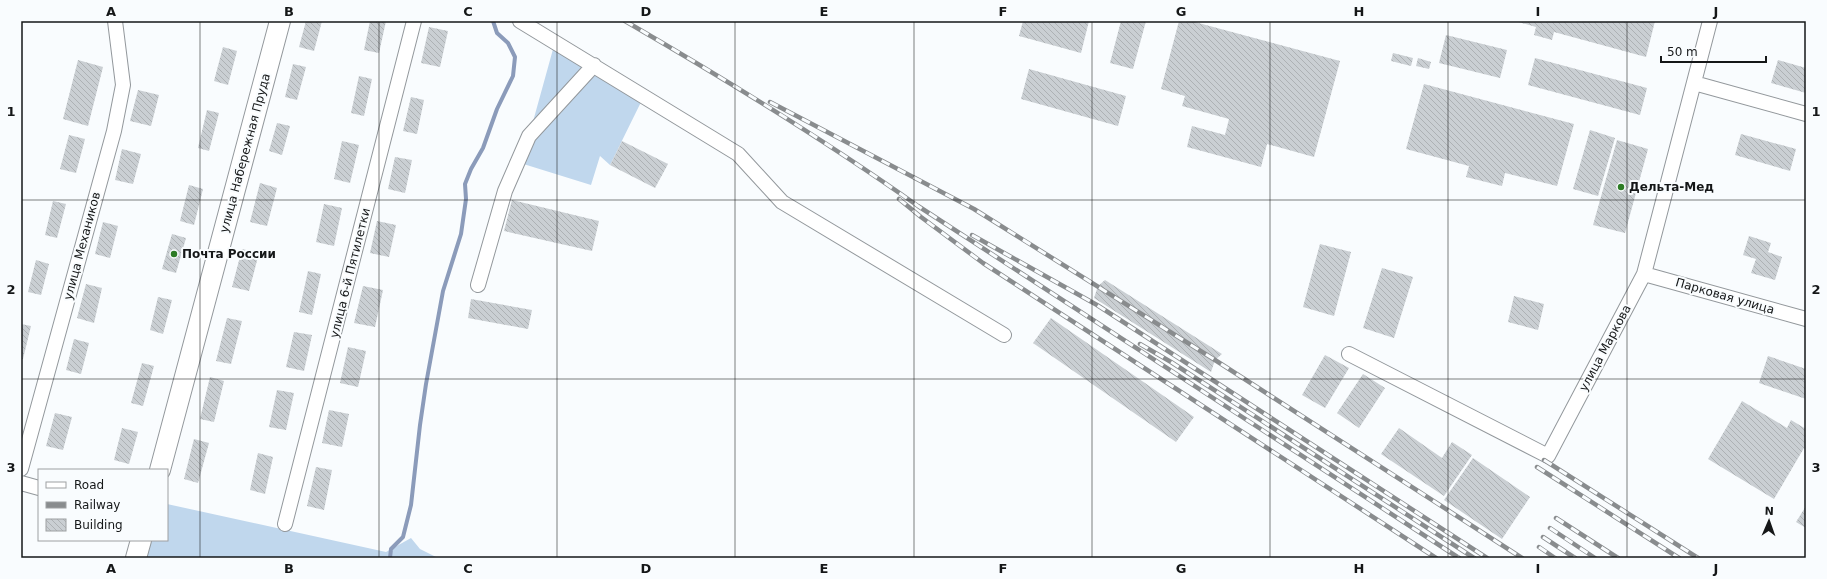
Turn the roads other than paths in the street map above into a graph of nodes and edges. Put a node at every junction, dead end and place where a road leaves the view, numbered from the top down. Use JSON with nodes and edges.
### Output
{"nodes":[{"id":1,"x":114,"y":21,"type":"edge"},
{"id":2,"x":280,"y":21,"type":"edge"},
{"id":3,"x":414,"y":21,"type":"edge"},
{"id":4,"x":520,"y":21,"type":"edge"},
{"id":5,"x":1710,"y":21,"type":"edge"},
{"id":6,"x":594,"y":65,"type":"junction"},
{"id":7,"x":1694,"y":84,"type":"junction"},
{"id":8,"x":1806,"y":114,"type":"edge"},
{"id":9,"x":1644,"y":274,"type":"junction"},
{"id":10,"x":478,"y":285,"type":"dead end"},
{"id":11,"x":1806,"y":319,"type":"edge"},
{"id":12,"x":1004,"y":335,"type":"dead end"},
{"id":13,"x":1349,"y":354,"type":"dead end"},
{"id":14,"x":21,"y":469,"type":"edge"},
{"id":15,"x":160,"y":469,"type":"edge"},
{"id":16,"x":21,"y":483,"type":"edge"},
{"id":17,"x":38,"y":488,"type":"edge"},
{"id":18,"x":285,"y":524,"type":"dead end"},
{"id":19,"x":141,"y":541,"type":"edge"},
{"id":20,"x":136,"y":558,"type":"edge"}],
"edges":[{"from":1,"to":14,"type":"street","name":"улица Механиков"},
{"from":2,"to":15,"type":"street","name":"улица Набережная Пруда"},
{"from":3,"to":18,"type":"street","name":"улица 6-й Пятилетки"},
{"from":4,"to":6,"type":"street"},
{"from":5,"to":7,"type":"street","name":"улица Маркова"},
{"from":6,"to":10,"type":"street"},
{"from":6,"to":12,"type":"street"},
{"from":7,"to":8,"type":"street"},
{"from":7,"to":9,"type":"street","name":"улица Маркова"},
{"from":9,"to":11,"type":"street","name":"Парковая улица"},
{"from":9,"to":13,"type":"street","name":"улица Маркова"},
{"from":16,"to":17,"type":"street"},
{"from":19,"to":20,"type":"street"}]}
